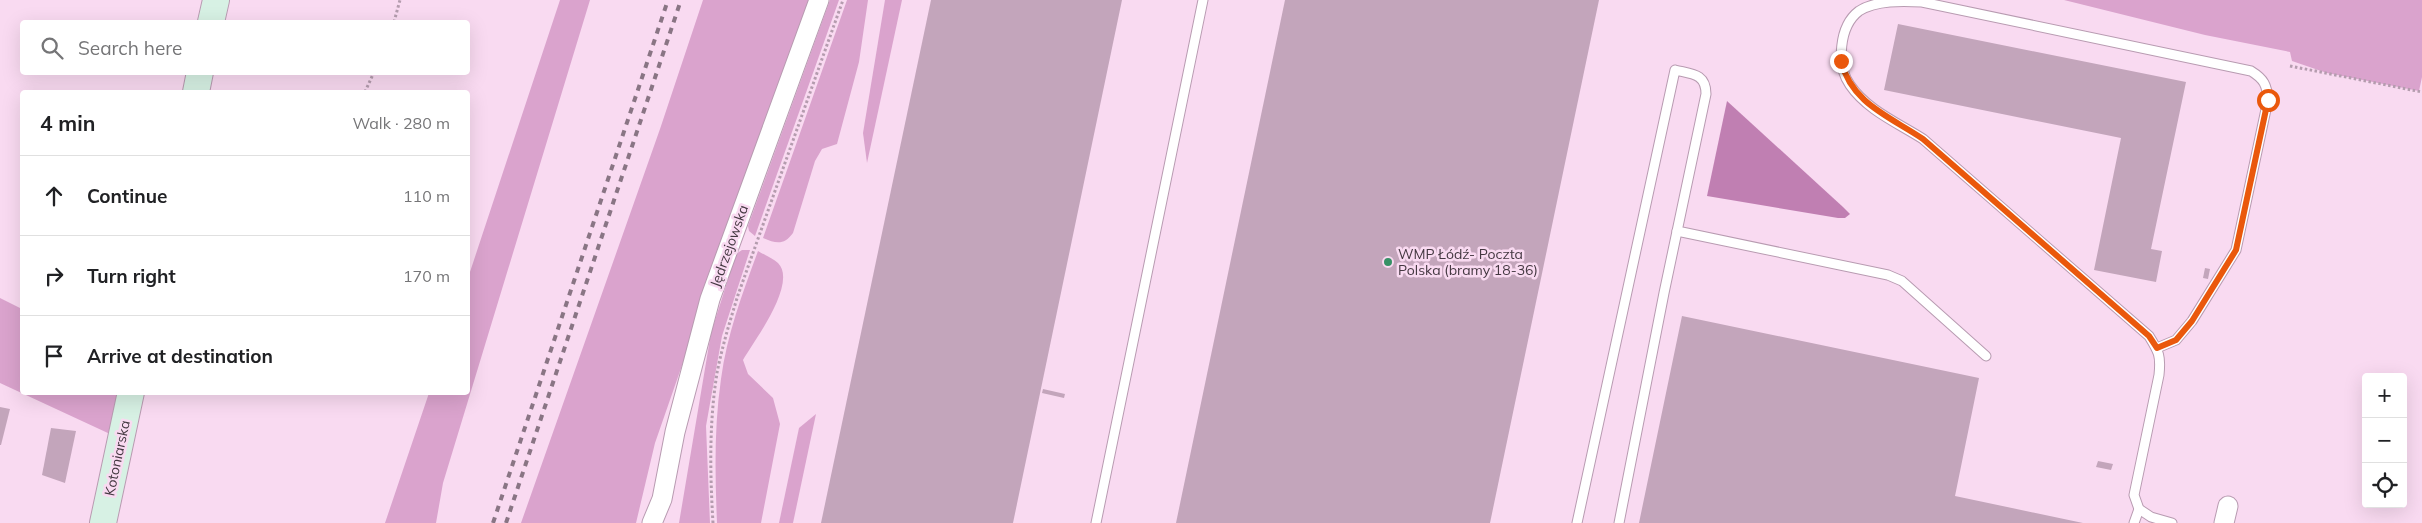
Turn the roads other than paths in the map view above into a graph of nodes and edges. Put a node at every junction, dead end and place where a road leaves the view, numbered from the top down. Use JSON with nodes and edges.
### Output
{"nodes":[{"id":1,"x":216,"y":0,"type":"edge"},
{"id":2,"x":819,"y":0,"type":"edge"},
{"id":3,"x":1203,"y":0,"type":"edge"},
{"id":4,"x":211,"y":20,"type":"edge"},
{"id":5,"x":199,"y":75,"type":"edge"},
{"id":6,"x":196,"y":90,"type":"edge"},
{"id":7,"x":1677,"y":230,"type":"junction"},
{"id":8,"x":2157,"y":348,"type":"junction"},
{"id":9,"x":1986,"y":356,"type":"dead end"},
{"id":10,"x":130,"y":395,"type":"edge"},
{"id":11,"x":662,"y":499,"type":"junction"},
{"id":12,"x":2139,"y":509,"type":"junction"},
{"id":13,"x":103,"y":523,"type":"edge"},
{"id":14,"x":652,"y":523,"type":"edge"},
{"id":15,"x":662,"y":523,"type":"edge"},
{"id":16,"x":1096,"y":523,"type":"edge"},
{"id":17,"x":1577,"y":523,"type":"edge"},
{"id":18,"x":1619,"y":523,"type":"edge"},
{"id":19,"x":2134,"y":523,"type":"edge"},
{"id":20,"x":2172,"y":523,"type":"edge"}],
"edges":[{"from":1,"to":4,"type":"street"},
{"from":2,"to":11,"type":"street","name":"Jędrzejowska"},
{"from":3,"to":16,"type":"lane"},
{"from":5,"to":6,"type":"street"},
{"from":7,"to":9,"type":"lane"},
{"from":7,"to":17,"type":"lane"},
{"from":7,"to":18,"type":"lane"},
{"from":8,"to":8,"type":"lane"},
{"from":8,"to":12,"type":"lane"},
{"from":10,"to":13,"type":"street","name":"Kotoniarska"},
{"from":11,"to":14,"type":"street","name":"Jędrzejowska"},
{"from":11,"to":15,"type":"street","name":"Jędrzejowska"},
{"from":12,"to":19,"type":"lane"},
{"from":12,"to":20,"type":"lane"}]}
